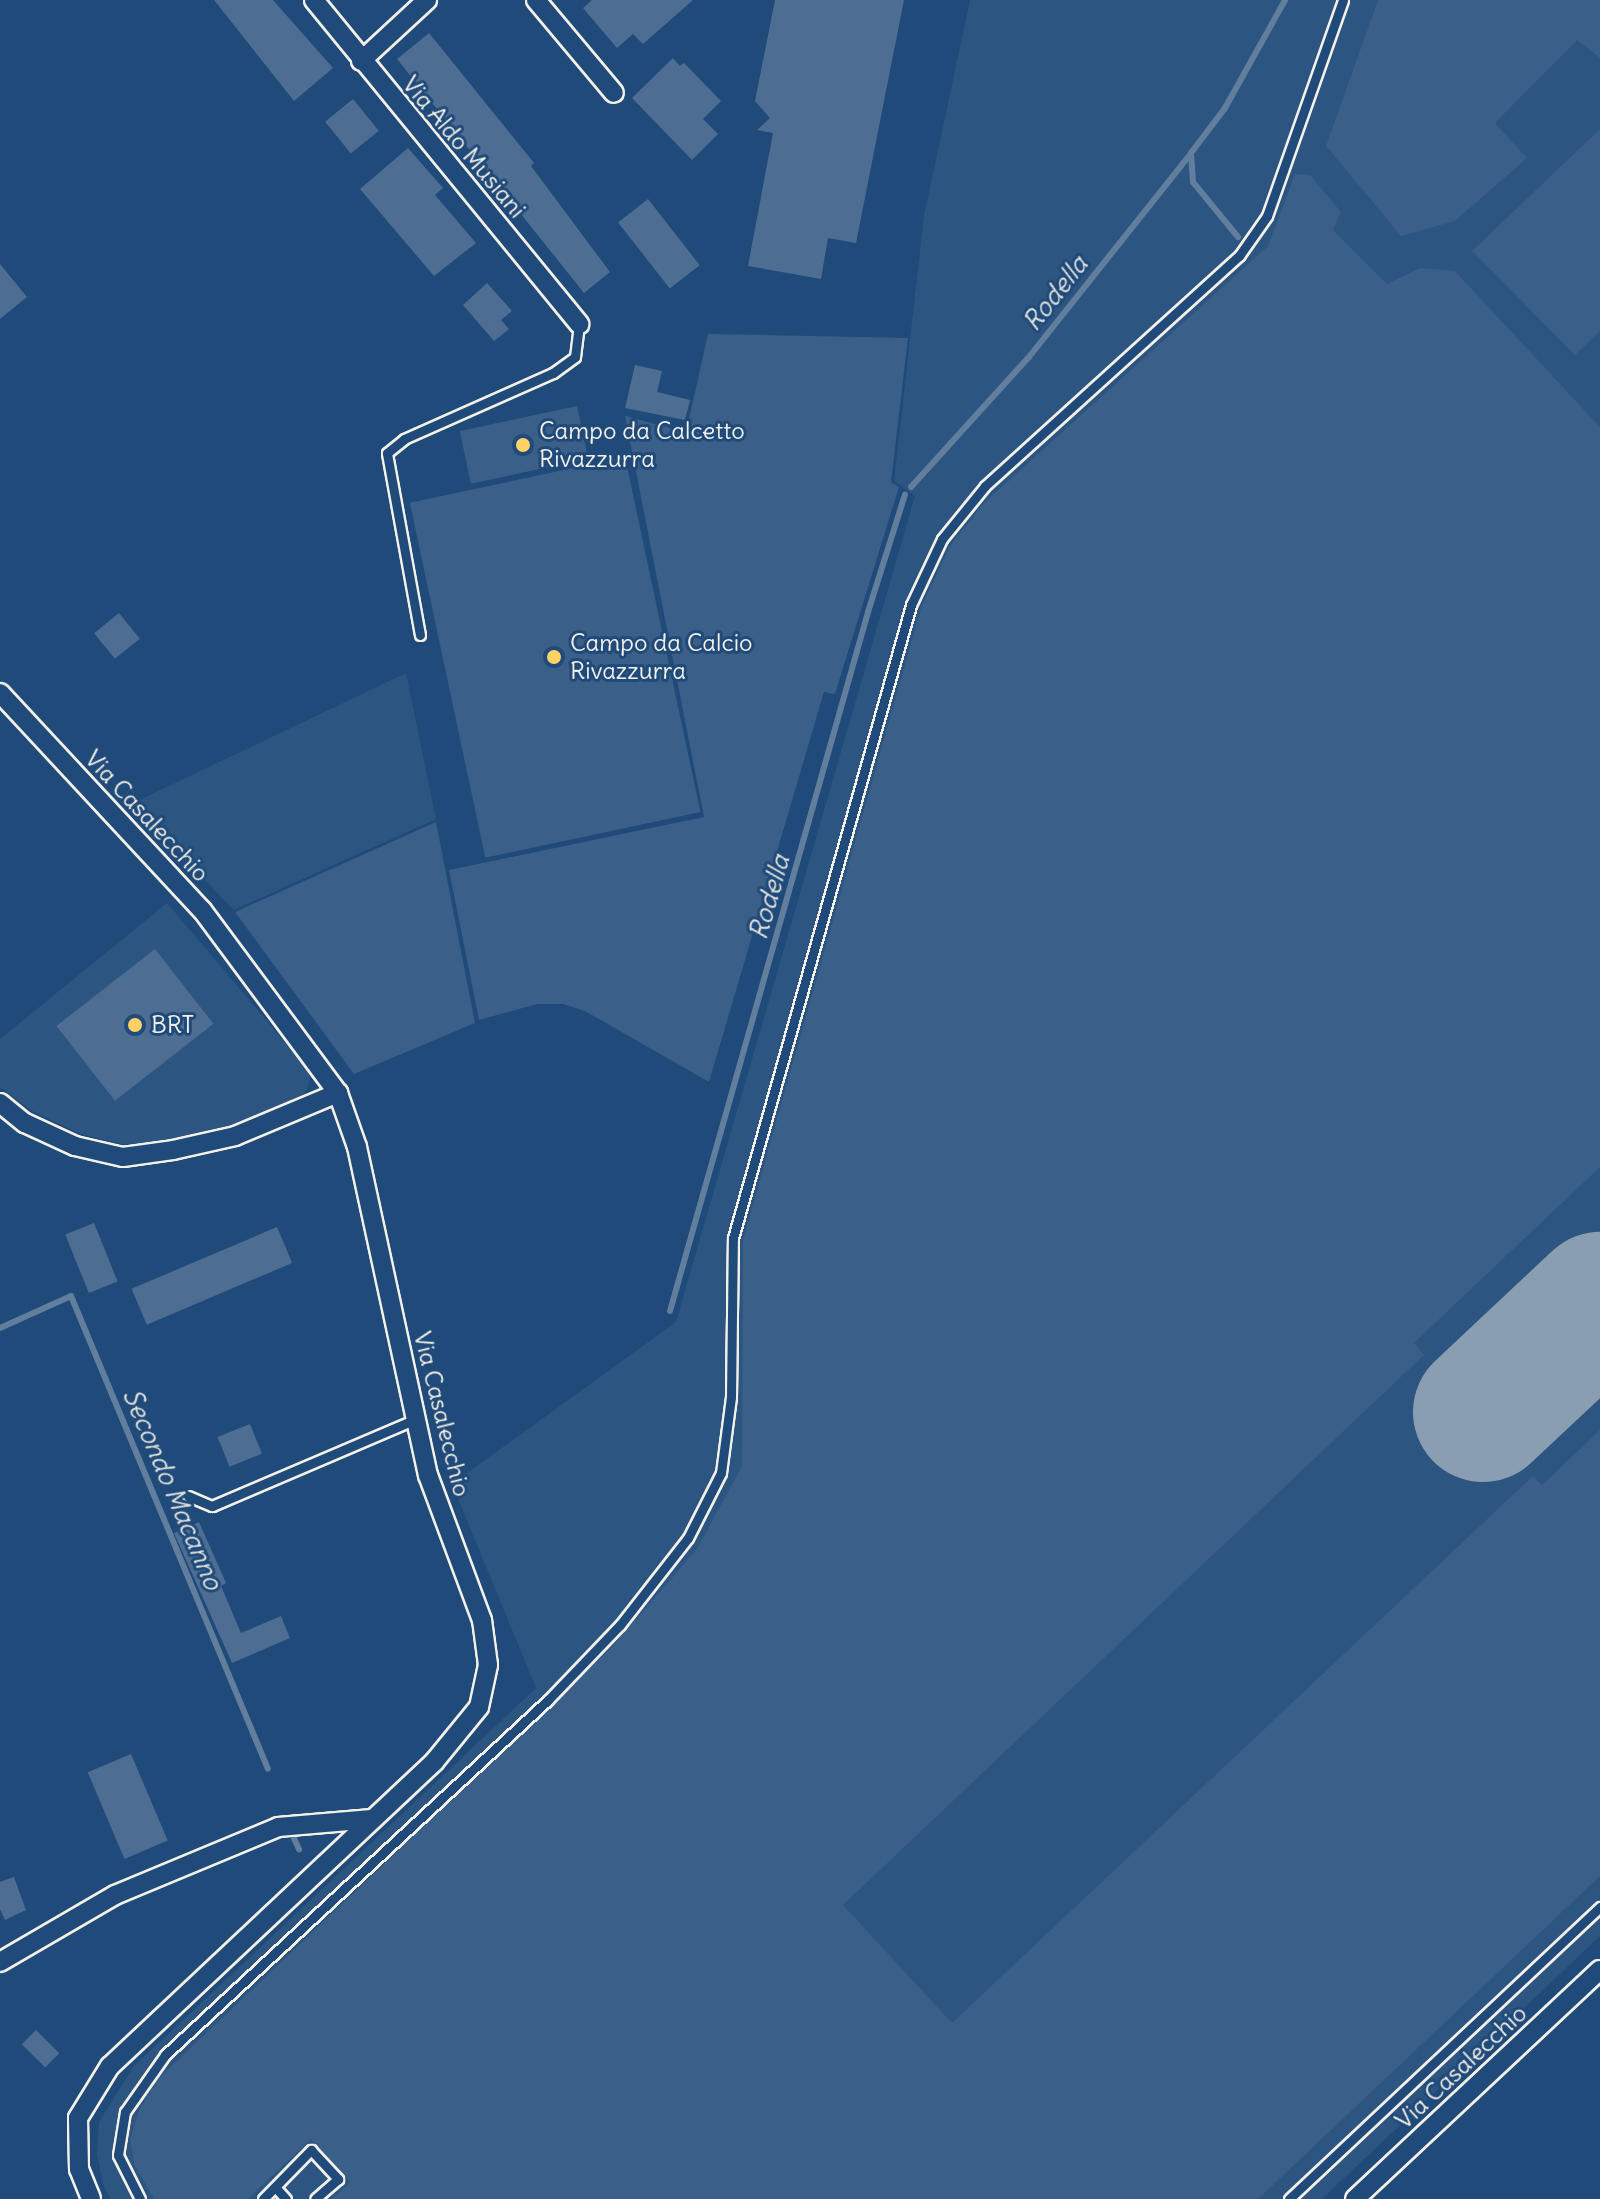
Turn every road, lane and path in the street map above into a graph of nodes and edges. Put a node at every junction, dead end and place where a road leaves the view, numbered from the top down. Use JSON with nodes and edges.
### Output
{"nodes":[{"id":1,"x":314,"y":0,"type":"edge"},
{"id":2,"x":427,"y":0,"type":"edge"},
{"id":3,"x":536,"y":0,"type":"edge"},
{"id":4,"x":1343,"y":0,"type":"edge"},
{"id":5,"x":361,"y":61,"type":"junction"},
{"id":6,"x":614,"y":93,"type":"dead end"},
{"id":7,"x":579,"y":324,"type":"joint"},
{"id":8,"x":420,"y":635,"type":"dead end"},
{"id":9,"x":0,"y":693,"type":"edge"},
{"id":10,"x":338,"y":1093,"type":"junction"},
{"id":11,"x":0,"y":1103,"type":"edge"},
{"id":12,"x":416,"y":1419,"type":"junction"},
{"id":13,"x":188,"y":1496,"type":"dead end"},
{"id":14,"x":372,"y":1819,"type":"junction"},
{"id":15,"x":1600,"y":1907,"type":"edge"},
{"id":16,"x":1,"y":1957,"type":"edge"},
{"id":17,"x":1600,"y":1970,"type":"edge"},
{"id":18,"x":276,"y":2188,"type":"junction"},
{"id":19,"x":91,"y":2199,"type":"edge"},
{"id":20,"x":140,"y":2199,"type":"edge"},
{"id":21,"x":263,"y":2199,"type":"edge"},
{"id":22,"x":286,"y":2199,"type":"edge"},
{"id":23,"x":315,"y":2199,"type":"edge"},
{"id":24,"x":1289,"y":2199,"type":"edge"},
{"id":25,"x":1355,"y":2199,"type":"edge"}],
"edges":[{"from":1,"to":5,"type":"street","name":"Via Aldo Musiani"},
{"from":2,"to":5,"type":"street"},
{"from":3,"to":6,"type":"street"},
{"from":4,"to":20,"type":"lane"},
{"from":5,"to":7,"type":"street","name":"Via Aldo Musiani"},
{"from":7,"to":8,"type":"lane"},
{"from":9,"to":10,"type":"street","name":"Via Casalecchio"},
{"from":10,"to":11,"type":"street"},
{"from":10,"to":12,"type":"street","name":"Via Casalecchio"},
{"from":12,"to":13,"type":"lane"},
{"from":12,"to":14,"type":"street","name":"Via Casalecchio"},
{"from":14,"to":16,"type":"street"},
{"from":14,"to":19,"type":"street","name":"Via Casalecchio"},
{"from":15,"to":24,"type":"lane"},
{"from":17,"to":25,"type":"street","name":"Via Casalecchio"},
{"from":18,"to":21,"type":"lane"},
{"from":18,"to":22,"type":"lane"},
{"from":18,"to":23,"type":"lane"}]}
